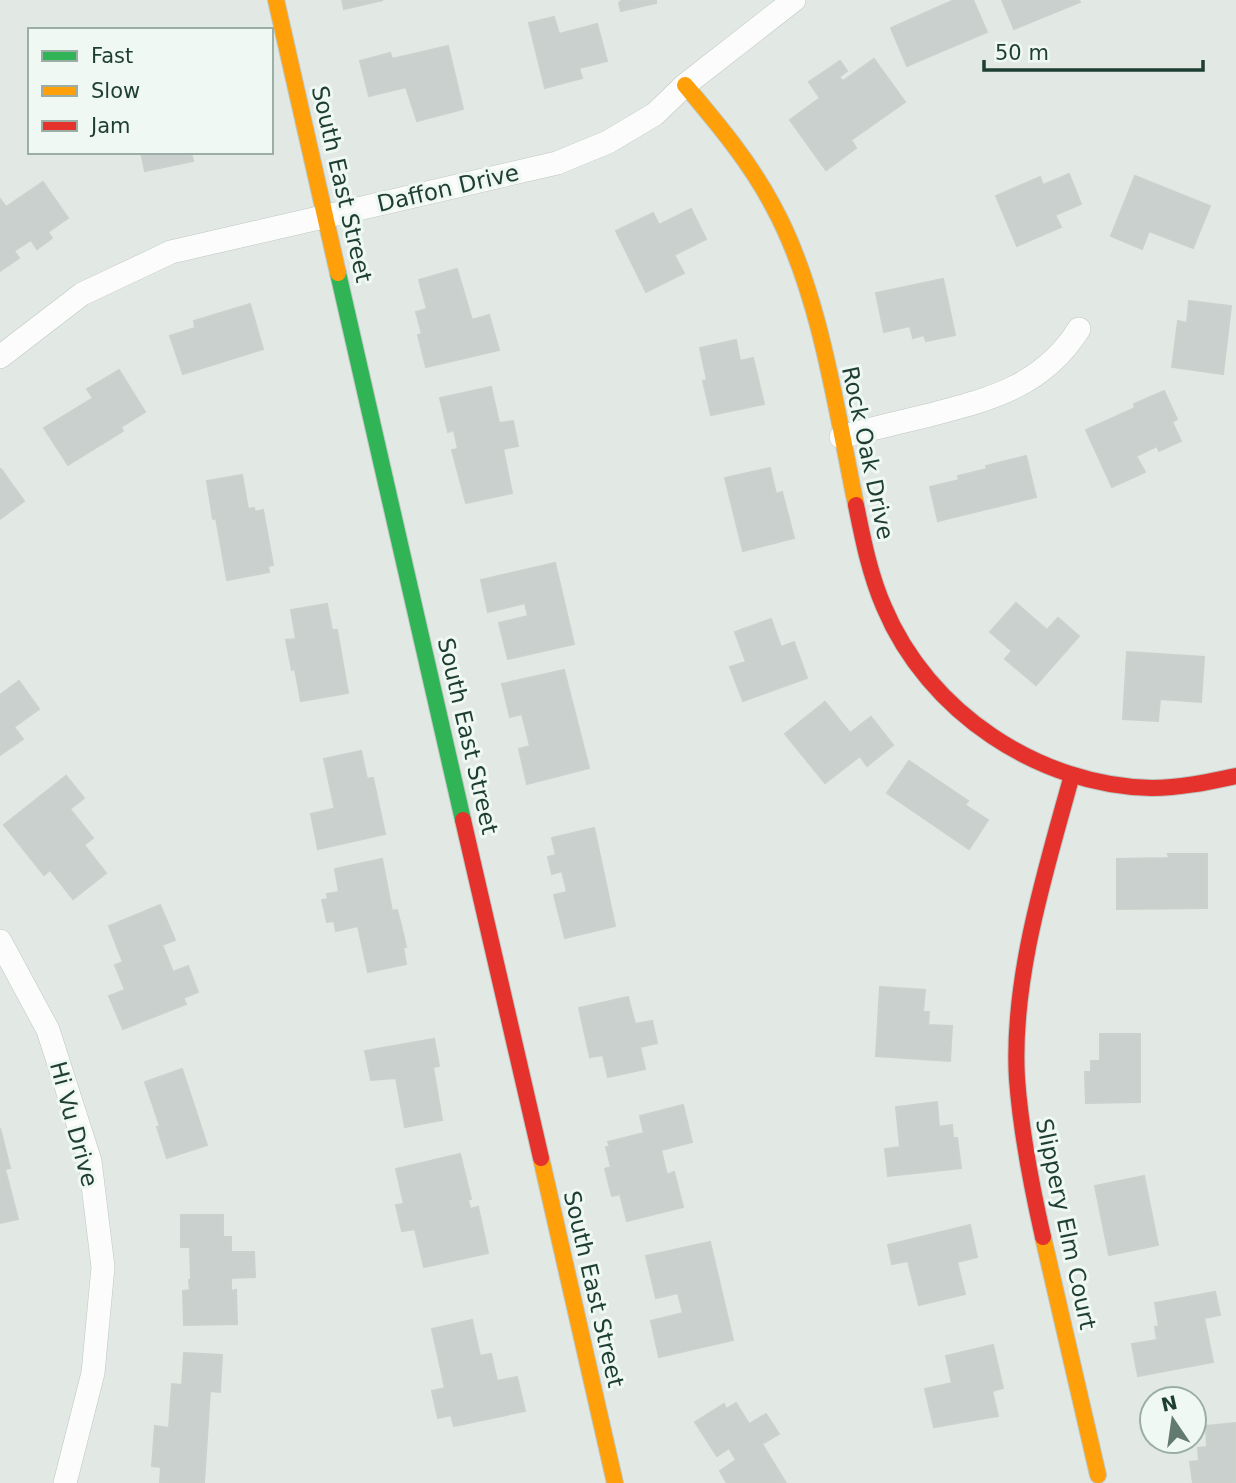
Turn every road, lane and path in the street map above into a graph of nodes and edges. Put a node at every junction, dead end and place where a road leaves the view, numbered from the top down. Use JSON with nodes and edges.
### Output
{"nodes":[{"id":1,"x":276,"y":0,"type":"edge"},
{"id":2,"x":794,"y":0,"type":"edge"},
{"id":3,"x":685,"y":85,"type":"junction"},
{"id":4,"x":326,"y":216,"type":"junction"},
{"id":5,"x":1079,"y":329,"type":"dead end"},
{"id":6,"x":0,"y":358,"type":"edge"},
{"id":7,"x":841,"y":437,"type":"junction"},
{"id":8,"x":1072,"y":775,"type":"junction"},
{"id":9,"x":1236,"y":776,"type":"edge"},
{"id":10,"x":0,"y":941,"type":"edge"},
{"id":11,"x":1098,"y":1475,"type":"dead end"},
{"id":12,"x":65,"y":1483,"type":"edge"},
{"id":13,"x":615,"y":1483,"type":"edge"}],
"edges":[{"from":1,"to":4,"type":"street","name":"South East Street"},
{"from":2,"to":3,"type":"street","name":"Daffon Drive"},
{"from":3,"to":4,"type":"street","name":"Daffon Drive"},
{"from":3,"to":7,"type":"street","name":"Rock Oak Drive"},
{"from":4,"to":6,"type":"street","name":"Daffon Drive"},
{"from":4,"to":13,"type":"street","name":"South East Street"},
{"from":5,"to":7,"type":"street"},
{"from":7,"to":8,"type":"street","name":"Rock Oak Drive"},
{"from":8,"to":9,"type":"street","name":"Rock Oak Drive"},
{"from":8,"to":11,"type":"street","name":"Slippery Elm Court"},
{"from":10,"to":12,"type":"street","name":"Hi Vu Drive"}]}
